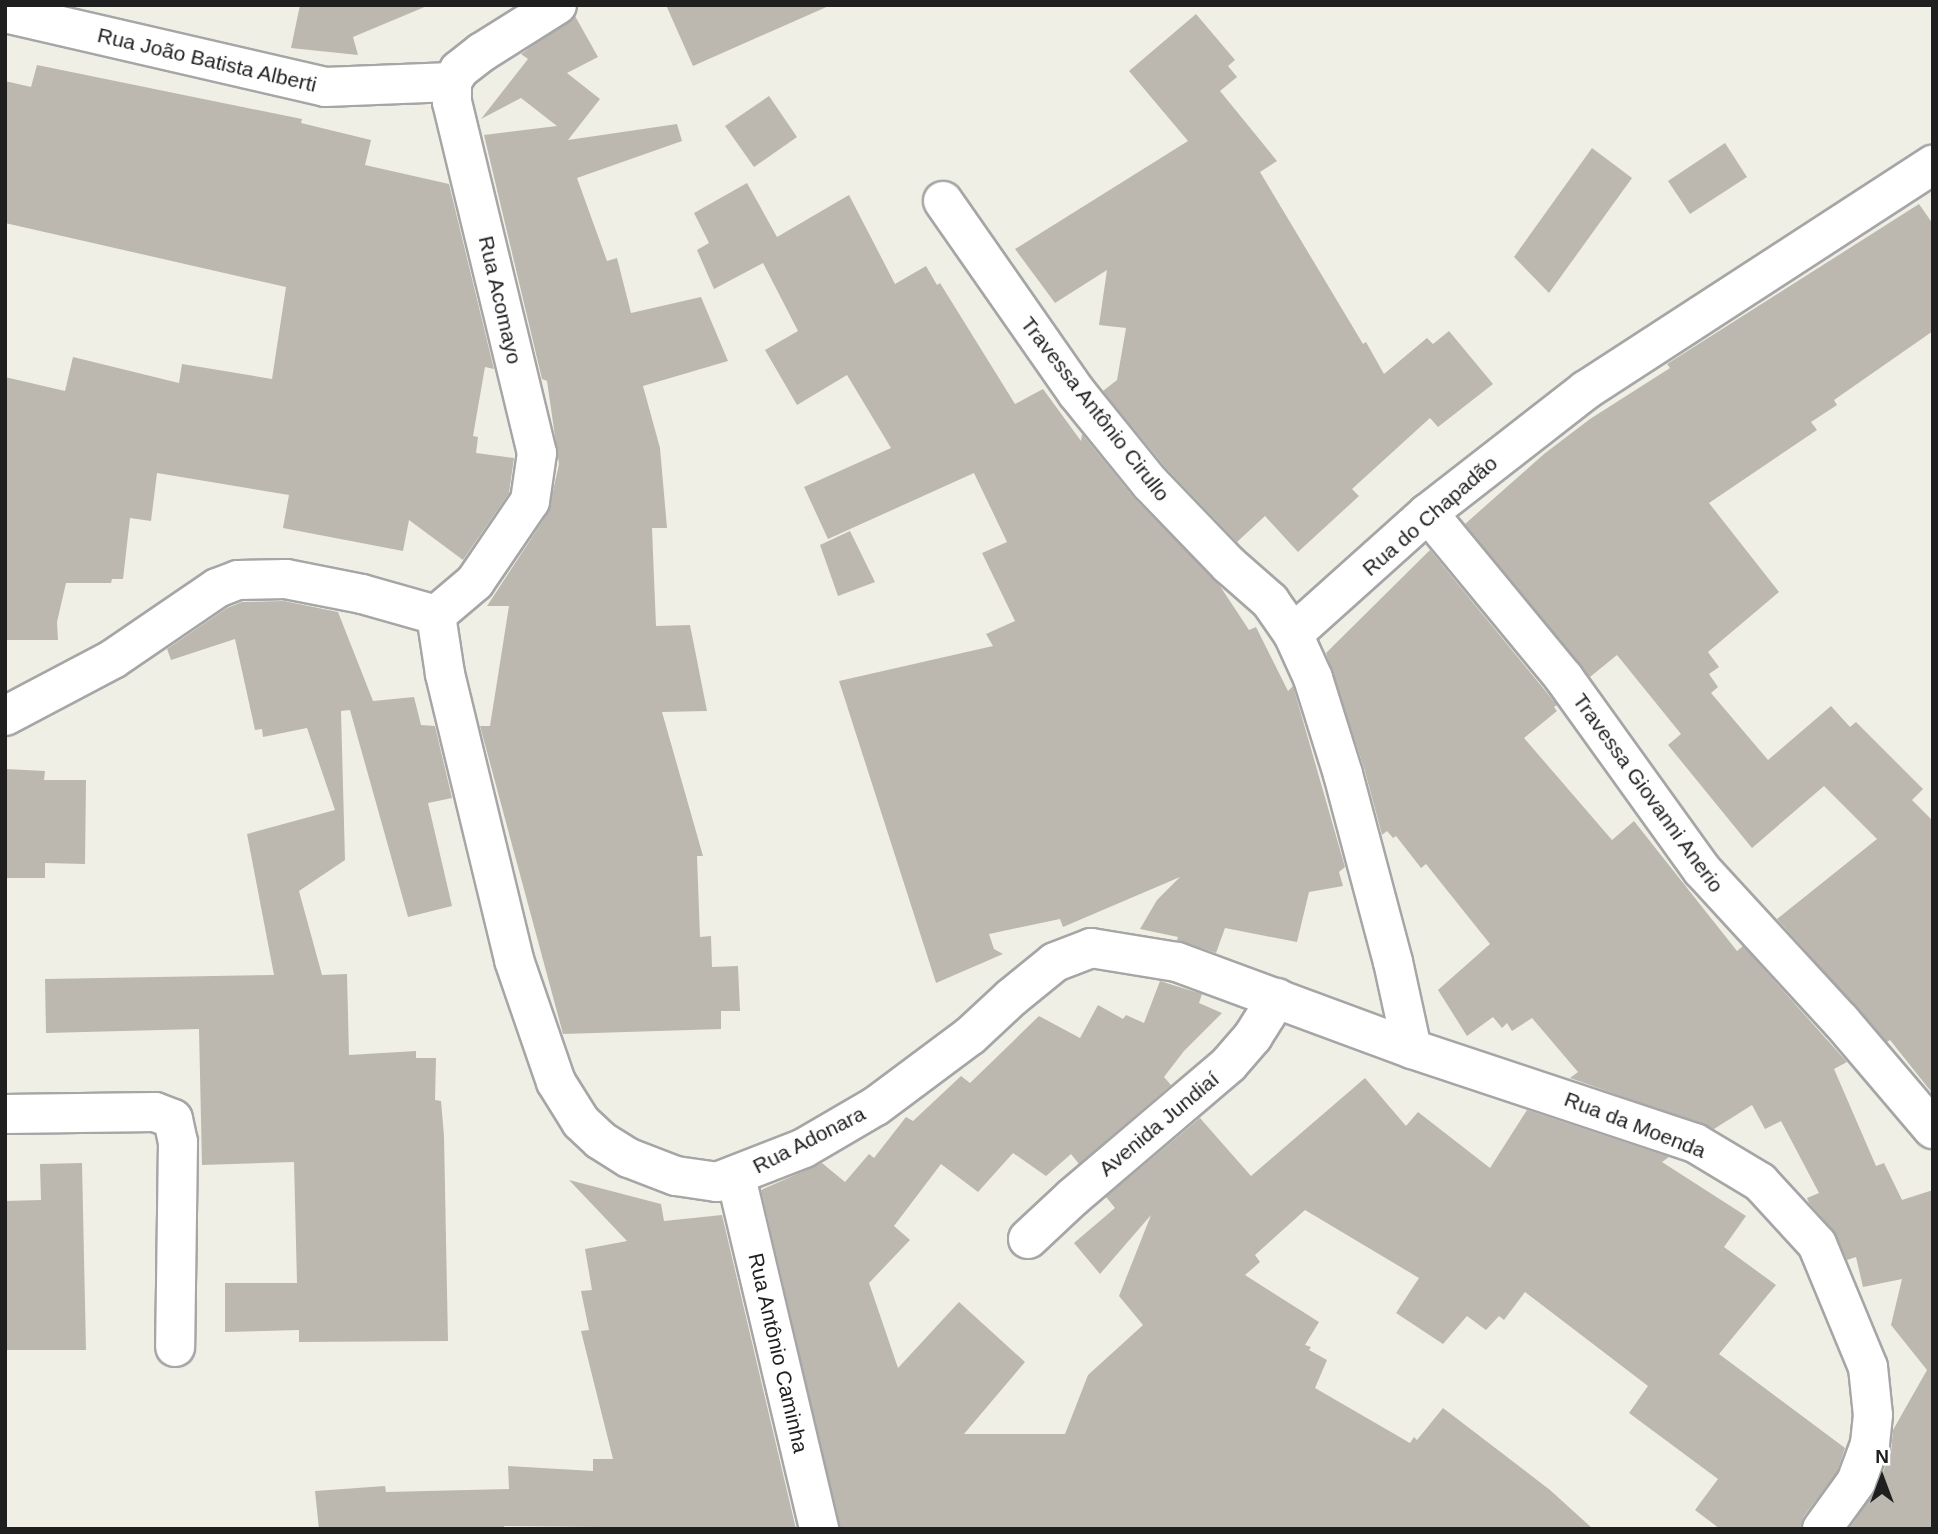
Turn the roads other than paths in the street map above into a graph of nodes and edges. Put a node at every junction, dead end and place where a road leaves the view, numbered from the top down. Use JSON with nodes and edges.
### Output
{"nodes":[{"id":1,"x":557,"y":5,"type":"edge"},
{"id":2,"x":5,"y":13,"type":"edge"},
{"id":3,"x":452,"y":82,"type":"junction"},
{"id":4,"x":1933,"y":166,"type":"edge"},
{"id":5,"x":943,"y":201,"type":"dead end"},
{"id":6,"x":1428,"y":513,"type":"junction"},
{"id":7,"x":436,"y":615,"type":"junction"},
{"id":8,"x":1293,"y":634,"type":"junction"},
{"id":9,"x":5,"y":716,"type":"edge"},
{"id":10,"x":1277,"y":998,"type":"junction"},
{"id":11,"x":1412,"y":1049,"type":"junction"},
{"id":12,"x":5,"y":1114,"type":"edge"},
{"id":13,"x":1933,"y":1129,"type":"edge"},
{"id":14,"x":736,"y":1177,"type":"junction"},
{"id":15,"x":1028,"y":1239,"type":"dead end"},
{"id":16,"x":175,"y":1347,"type":"dead end"},
{"id":17,"x":819,"y":1529,"type":"edge"},
{"id":18,"x":1822,"y":1529,"type":"edge"}],
"edges":[{"from":1,"to":3,"type":"street"},
{"from":2,"to":3,"type":"street","name":"Rua João Batista Alberti"},
{"from":3,"to":7,"type":"street","name":"Rua Acomayo"},
{"from":4,"to":6,"type":"street","name":"Rua do Chapadão"},
{"from":5,"to":8,"type":"street","name":"Travessa Antônio Cirullo"},
{"from":6,"to":8,"type":"street","name":"Rua do Chapadão"},
{"from":6,"to":13,"type":"street","name":"Travessa Giovanni Anerio"},
{"from":7,"to":9,"type":"street"},
{"from":7,"to":14,"type":"street","name":"Rua Adonara"},
{"from":8,"to":11,"type":"street"},
{"from":10,"to":11,"type":"street","name":"Rua Adonara"},
{"from":10,"to":14,"type":"street","name":"Rua Adonara"},
{"from":10,"to":15,"type":"street","name":"Avenida Jundiaí"},
{"from":11,"to":18,"type":"street","name":"Rua da Moenda"},
{"from":12,"to":16,"type":"street"},
{"from":14,"to":17,"type":"street","name":"Rua Antônio Caminha"}]}
